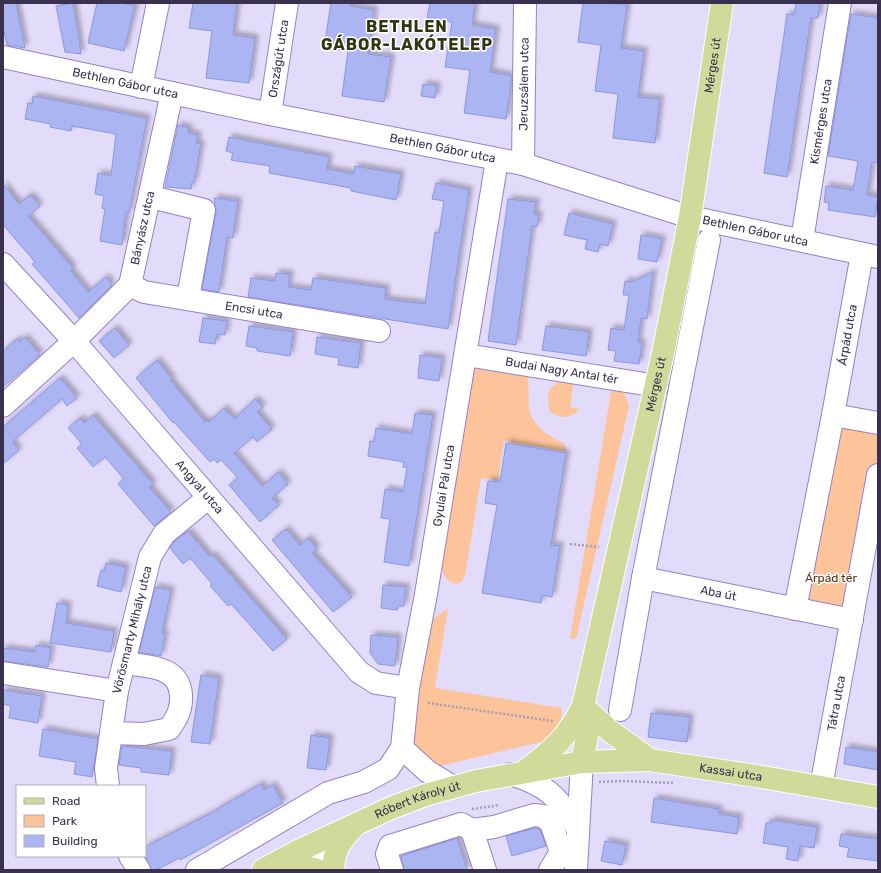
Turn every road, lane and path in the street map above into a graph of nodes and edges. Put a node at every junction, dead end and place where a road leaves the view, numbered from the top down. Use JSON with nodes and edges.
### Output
{"nodes":[{"id":1,"x":158,"y":3,"type":"edge"},
{"id":2,"x":287,"y":3,"type":"edge"},
{"id":3,"x":525,"y":3,"type":"edge"},
{"id":4,"x":722,"y":3,"type":"edge"},
{"id":5,"x":840,"y":3,"type":"edge"},
{"id":6,"x":3,"y":57,"type":"edge"},
{"id":7,"x":141,"y":87,"type":"junction"},
{"id":8,"x":172,"y":93,"type":"junction"},
{"id":9,"x":270,"y":114,"type":"junction"},
{"id":10,"x":497,"y":160,"type":"junction"},
{"id":11,"x":523,"y":164,"type":"junction"},
{"id":12,"x":151,"y":198,"type":"junction"},
{"id":13,"x":690,"y":217,"type":"junction"},
{"id":14,"x":709,"y":240,"type":"dead end"},
{"id":15,"x":802,"y":240,"type":"junction"},
{"id":16,"x":870,"y":256,"type":"edge"},
{"id":17,"x":3,"y":264,"type":"edge"},
{"id":18,"x":130,"y":285,"type":"junction"},
{"id":19,"x":188,"y":298,"type":"junction"},
{"id":20,"x":379,"y":331,"type":"dead end"},
{"id":21,"x":74,"y":341,"type":"junction"},
{"id":22,"x":466,"y":355,"type":"junction"},
{"id":23,"x":657,"y":386,"type":"junction"},
{"id":24,"x":3,"y":406,"type":"edge"},
{"id":25,"x":833,"y":415,"type":"junction"},
{"id":26,"x":878,"y":423,"type":"edge"},
{"id":27,"x":878,"y":475,"type":"edge"},
{"id":28,"x":208,"y":498,"type":"junction"},
{"id":29,"x":570,"y":544,"type":"dead end"},
{"id":30,"x":599,"y":548,"type":"dead end"},
{"id":31,"x":643,"y":578,"type":"junction"},
{"id":32,"x":795,"y":609,"type":"junction"},
{"id":33,"x":852,"y":620,"type":"junction"},
{"id":34,"x":124,"y":663,"type":"junction"},
{"id":35,"x":3,"y":673,"type":"edge"},
{"id":36,"x":408,"y":688,"type":"junction"},
{"id":37,"x":117,"y":691,"type":"junction"},
{"id":38,"x":428,"y":703,"type":"dead end"},
{"id":39,"x":583,"y":706,"type":"junction"},
{"id":40,"x":620,"y":710,"type":"dead end"},
{"id":41,"x":559,"y":722,"type":"dead end"},
{"id":42,"x":111,"y":733,"type":"junction"},
{"id":43,"x":402,"y":748,"type":"junction"},
{"id":44,"x":650,"y":760,"type":"junction"},
{"id":45,"x":582,"y":762,"type":"junction"},
{"id":46,"x":518,"y":773,"type":"junction"},
{"id":47,"x":678,"y":784,"type":"dead end"},
{"id":48,"x":108,"y":785,"type":"edge"},
{"id":49,"x":453,"y":786,"type":"junction"},
{"id":50,"x":821,"y":787,"type":"junction"},
{"id":51,"x":579,"y":789,"type":"junction"},
{"id":52,"x":878,"y":797,"type":"edge"},
{"id":53,"x":355,"y":825,"type":"junction"},
{"id":54,"x":578,"y":828,"type":"junction"},
{"id":55,"x":472,"y":830,"type":"junction"},
{"id":56,"x":315,"y":843,"type":"junction"},
{"id":57,"x":131,"y":857,"type":"edge"},
{"id":58,"x":271,"y":866,"type":"edge"},
{"id":59,"x":139,"y":870,"type":"edge"},
{"id":60,"x":197,"y":870,"type":"edge"},
{"id":61,"x":317,"y":870,"type":"edge"},
{"id":62,"x":329,"y":870,"type":"edge"},
{"id":63,"x":333,"y":870,"type":"edge"},
{"id":64,"x":392,"y":870,"type":"edge"},
{"id":65,"x":484,"y":870,"type":"edge"},
{"id":66,"x":550,"y":870,"type":"edge"},
{"id":67,"x":576,"y":870,"type":"edge"}],
"edges":[{"from":1,"to":7,"type":"street"},
{"from":2,"to":9,"type":"street","name":"Országút utca"},
{"from":3,"to":11,"type":"street","name":"Jeruzsálem utca"},
{"from":4,"to":13,"type":"main road","name":"Mérges út"},
{"from":5,"to":15,"type":"street","name":"Kismérges utca"},
{"from":6,"to":7,"type":"street","name":"Bethlen Gábor utca"},
{"from":7,"to":8,"type":"street","name":"Bethlen Gábor utca"},
{"from":8,"to":9,"type":"street","name":"Bethlen Gábor utca"},
{"from":8,"to":12,"type":"street","name":"Bányász utca"},
{"from":9,"to":10,"type":"street","name":"Bethlen Gábor utca"},
{"from":10,"to":11,"type":"street","name":"Bethlen Gábor utca"},
{"from":10,"to":22,"type":"street","name":"Gyulai Pál utca"},
{"from":11,"to":13,"type":"street","name":"Bethlen Gábor utca"},
{"from":12,"to":18,"type":"street","name":"Bányász utca"},
{"from":12,"to":19,"type":"street"},
{"from":13,"to":15,"type":"street","name":"Bethlen Gábor utca"},
{"from":13,"to":23,"type":"main road","name":"Mérges út"},
{"from":14,"to":31,"type":"street","name":"Mérges út"},
{"from":15,"to":16,"type":"street","name":"Bethlen Gábor utca"},
{"from":16,"to":25,"type":"street","name":"Árpád utca"},
{"from":17,"to":21,"type":"street","name":"Angyal utca"},
{"from":18,"to":19,"type":"street","name":"Encsi utca"},
{"from":18,"to":21,"type":"street"},
{"from":19,"to":20,"type":"street","name":"Encsi utca"},
{"from":21,"to":24,"type":"street"},
{"from":21,"to":28,"type":"street","name":"Angyal utca"},
{"from":22,"to":23,"type":"street","name":"Budai Nagy Antal tér"},
{"from":22,"to":36,"type":"street","name":"Gyulai Pál utca"},
{"from":23,"to":39,"type":"main road","name":"Mérges út"},
{"from":25,"to":26,"type":"street"},
{"from":25,"to":32,"type":"street"},
{"from":27,"to":33,"type":"street"},
{"from":28,"to":34,"type":"street","name":"Vörösmarty Mihály utca"},
{"from":28,"to":36,"type":"street","name":"Angyal utca"},
{"from":29,"to":30,"type":"path"},
{"from":31,"to":32,"type":"street","name":"Aba út"},
{"from":31,"to":40,"type":"street","name":"Mérges út"},
{"from":32,"to":33,"type":"street"},
{"from":33,"to":50,"type":"street","name":"Tátra utca"},
{"from":34,"to":37,"type":"street","name":"Vörösmarty Mihály utca"},
{"from":34,"to":42,"type":"street"},
{"from":35,"to":37,"type":"street"},
{"from":36,"to":43,"type":"street","name":"Gyulai Pál utca"},
{"from":37,"to":42,"type":"street","name":"Vörösmarty Mihály utca"},
{"from":38,"to":41,"type":"path"},
{"from":39,"to":44,"type":"main road"},
{"from":39,"to":45,"type":"main road","name":"Mérges út"},
{"from":39,"to":46,"type":"main road"},
{"from":42,"to":48,"type":"street","name":"Vörösmarty Mihály utca"},
{"from":43,"to":49,"type":"street"},
{"from":43,"to":60,"type":"street"},
{"from":44,"to":45,"type":"main road","name":"Kassai utca"},
{"from":44,"to":50,"type":"main road","name":"Kassai utca"},
{"from":45,"to":46,"type":"main road","name":"Róbert Károly út"},
{"from":45,"to":51,"type":"street"},
{"from":46,"to":49,"type":"main road","name":"Róbert Károly út"},
{"from":46,"to":54,"type":"street"},
{"from":47,"to":51,"type":"path"},
{"from":49,"to":53,"type":"main road","name":"Róbert Károly út"},
{"from":50,"to":52,"type":"main road","name":"Kassai utca"},
{"from":51,"to":54,"type":"street"},
{"from":53,"to":56,"type":"main road","name":"Róbert Károly út"},
{"from":53,"to":63,"type":"main road"},
{"from":54,"to":67,"type":"street"},
{"from":55,"to":64,"type":"street"},
{"from":55,"to":65,"type":"street"},
{"from":55,"to":66,"type":"street"},
{"from":56,"to":58,"type":"main road","name":"Róbert Károly út"},
{"from":56,"to":62,"type":"street"},
{"from":57,"to":59,"type":"street"},
{"from":58,"to":61,"type":"main road"}]}
